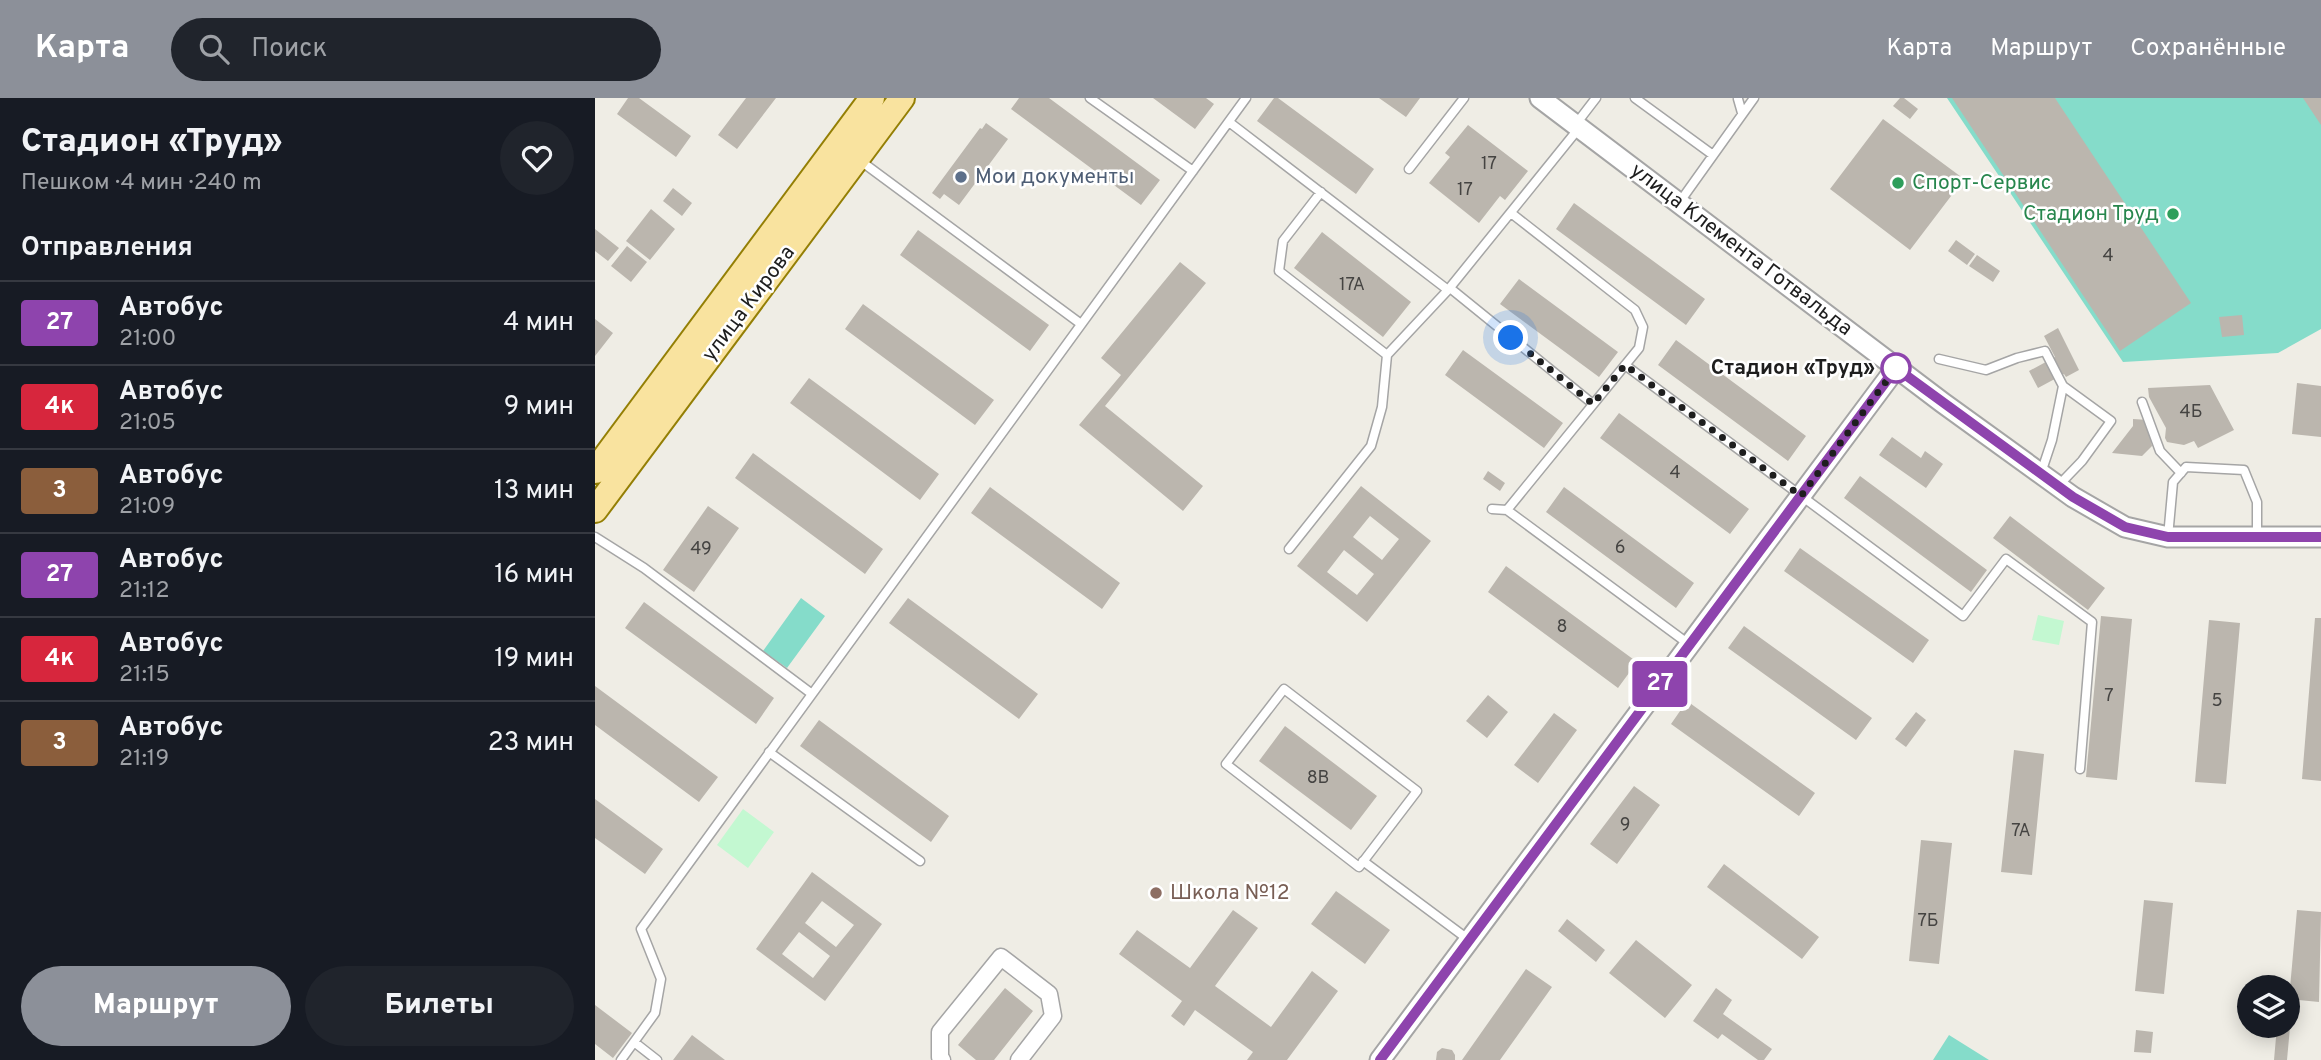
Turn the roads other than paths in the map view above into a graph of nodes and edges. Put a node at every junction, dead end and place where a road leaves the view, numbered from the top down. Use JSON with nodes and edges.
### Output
{"nodes":[{"id":1,"x":872,"y":98,"type":"edge"},
{"id":2,"x":902,"y":98,"type":"edge"},
{"id":3,"x":1090,"y":98,"type":"edge"},
{"id":4,"x":1246,"y":98,"type":"edge"},
{"id":5,"x":1464,"y":98,"type":"edge"},
{"id":6,"x":1596,"y":98,"type":"edge"},
{"id":7,"x":1635,"y":98,"type":"edge"},
{"id":8,"x":1754,"y":98,"type":"edge"},
{"id":9,"x":1544,"y":99,"type":"edge"},
{"id":10,"x":1738,"y":99,"type":"edge"},
{"id":11,"x":1742,"y":114,"type":"junction"},
{"id":12,"x":1229,"y":122,"type":"junction"},
{"id":13,"x":1577,"y":127,"type":"junction"},
{"id":14,"x":1713,"y":155,"type":"junction"},
{"id":15,"x":857,"y":158,"type":"junction"},
{"id":16,"x":1409,"y":169,"type":"dead end"},
{"id":17,"x":1193,"y":171,"type":"junction"},
{"id":18,"x":1321,"y":192,"type":"junction"},
{"id":19,"x":1679,"y":203,"type":"junction"},
{"id":20,"x":1511,"y":213,"type":"junction"},
{"id":21,"x":1449,"y":289,"type":"junction"},
{"id":22,"x":1081,"y":324,"type":"junction"},
{"id":23,"x":1387,"y":355,"type":"junction"},
{"id":24,"x":1938,"y":359,"type":"dead end"},
{"id":25,"x":1625,"y":365,"type":"junction"},
{"id":26,"x":1896,"y":368,"type":"junction"},
{"id":27,"x":2063,"y":386,"type":"junction"},
{"id":28,"x":2142,"y":402,"type":"dead end"},
{"id":29,"x":1593,"y":404,"type":"junction"},
{"id":30,"x":595,"y":471,"type":"edge"},
{"id":31,"x":2041,"y":473,"type":"junction"},
{"id":32,"x":2181,"y":473,"type":"junction"},
{"id":33,"x":2058,"y":486,"type":"junction"},
{"id":34,"x":1801,"y":496,"type":"junction"},
{"id":35,"x":1492,"y":509,"type":"dead end"},
{"id":36,"x":595,"y":510,"type":"edge"},
{"id":37,"x":1507,"y":510,"type":"junction"},
{"id":38,"x":595,"y":537,"type":"edge"},
{"id":39,"x":2168,"y":537,"type":"junction"},
{"id":40,"x":2321,"y":537,"type":"edge"},
{"id":41,"x":2257,"y":538,"type":"junction"},
{"id":42,"x":1289,"y":549,"type":"dead end"},
{"id":43,"x":1689,"y":645,"type":"junction"},
{"id":44,"x":812,"y":694,"type":"junction"},
{"id":45,"x":769,"y":752,"type":"junction"},
{"id":46,"x":2080,"y":769,"type":"dead end"},
{"id":47,"x":1363,"y":861,"type":"junction"},
{"id":48,"x":920,"y":862,"type":"dead end"},
{"id":49,"x":1469,"y":940,"type":"junction"},
{"id":50,"x":634,"y":1042,"type":"junction"},
{"id":51,"x":621,"y":1060,"type":"edge"},
{"id":52,"x":657,"y":1060,"type":"edge"},
{"id":53,"x":942,"y":1060,"type":"edge"},
{"id":54,"x":1019,"y":1060,"type":"edge"},
{"id":55,"x":1380,"y":1060,"type":"edge"}],
"edges":[{"from":1,"to":30,"type":"main road","name":"улица Кирова"},
{"from":2,"to":15,"type":"main road","name":"улица Кирова"},
{"from":3,"to":17,"type":"lane"},
{"from":4,"to":12,"type":"lane"},
{"from":5,"to":16,"type":"lane"},
{"from":6,"to":13,"type":"lane"},
{"from":7,"to":14,"type":"lane"},
{"from":8,"to":11,"type":"lane"},
{"from":9,"to":13,"type":"street","name":"улица Клемента Готвальда"},
{"from":10,"to":11,"type":"lane"},
{"from":11,"to":14,"type":"lane"},
{"from":12,"to":17,"type":"lane"},
{"from":12,"to":18,"type":"lane"},
{"from":13,"to":19,"type":"street","name":"улица Клемента Готвальда"},
{"from":13,"to":20,"type":"lane"},
{"from":14,"to":19,"type":"lane"},
{"from":15,"to":22,"type":"lane"},
{"from":15,"to":36,"type":"main road","name":"улица Кирова"},
{"from":17,"to":22,"type":"lane"},
{"from":18,"to":21,"type":"lane"},
{"from":18,"to":23,"type":"lane"},
{"from":19,"to":26,"type":"street","name":"улица Клемента Готвальда"},
{"from":20,"to":21,"type":"lane"},
{"from":20,"to":25,"type":"lane"},
{"from":21,"to":23,"type":"lane"},
{"from":21,"to":29,"type":"lane"},
{"from":22,"to":44,"type":"lane"},
{"from":23,"to":42,"type":"lane"},
{"from":24,"to":27,"type":"lane"},
{"from":25,"to":29,"type":"lane"},
{"from":25,"to":34,"type":"lane"},
{"from":26,"to":31,"type":"street","name":"улица Клемента Готвальда"},
{"from":26,"to":34,"type":"street"},
{"from":27,"to":31,"type":"lane"},
{"from":27,"to":33,"type":"lane"},
{"from":28,"to":32,"type":"lane"},
{"from":29,"to":37,"type":"lane"},
{"from":31,"to":33,"type":"street","name":"улица Клемента Готвальда"},
{"from":32,"to":39,"type":"lane"},
{"from":32,"to":41,"type":"lane"},
{"from":33,"to":39,"type":"street","name":"улица Клемента Готвальда"},
{"from":34,"to":43,"type":"street"},
{"from":34,"to":46,"type":"lane"},
{"from":35,"to":37,"type":"lane"},
{"from":37,"to":43,"type":"lane"},
{"from":38,"to":44,"type":"lane"},
{"from":39,"to":41,"type":"street","name":"улица Клемента Готвальда"},
{"from":40,"to":41,"type":"street","name":"улица Клемента Готвальда"},
{"from":43,"to":49,"type":"street"},
{"from":44,"to":45,"type":"lane"},
{"from":45,"to":48,"type":"lane"},
{"from":45,"to":50,"type":"lane"},
{"from":47,"to":47,"type":"lane"},
{"from":47,"to":49,"type":"lane"},
{"from":49,"to":55,"type":"street"},
{"from":50,"to":51,"type":"lane"},
{"from":50,"to":52,"type":"lane"},
{"from":53,"to":54,"type":"street"}]}
